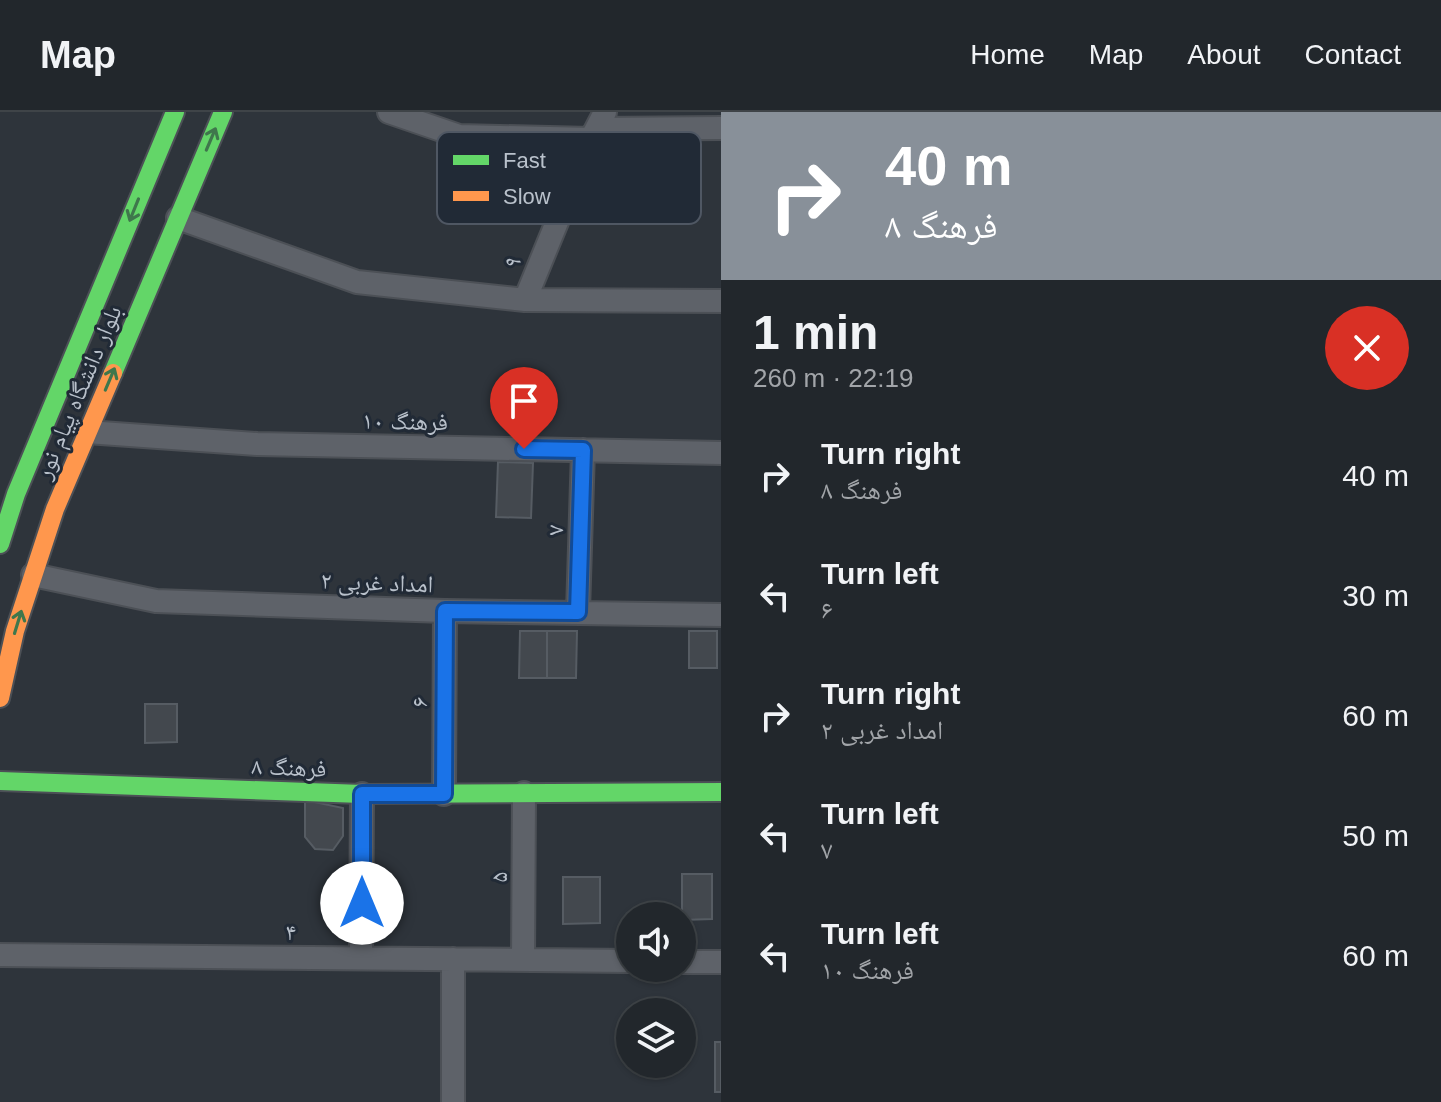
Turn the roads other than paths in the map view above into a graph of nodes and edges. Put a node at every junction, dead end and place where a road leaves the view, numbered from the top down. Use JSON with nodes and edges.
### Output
{"nodes":[{"id":1,"x":175,"y":112,"type":"edge"},
{"id":2,"x":223,"y":112,"type":"edge"},
{"id":3,"x":389,"y":112,"type":"edge"},
{"id":4,"x":598,"y":127,"type":"edge"},
{"id":5,"x":721,"y":128,"type":"edge"},
{"id":6,"x":447,"y":132,"type":"edge"},
{"id":7,"x":521,"y":132,"type":"edge"},
{"id":8,"x":178,"y":218,"type":"junction"},
{"id":9,"x":557,"y":224,"type":"edge"},
{"id":10,"x":525,"y":300,"type":"junction"},
{"id":11,"x":721,"y":301,"type":"edge"},
{"id":12,"x":87,"y":432,"type":"junction"},
{"id":13,"x":583,"y":450,"type":"junction"},
{"id":14,"x":721,"y":453,"type":"edge"},
{"id":15,"x":0,"y":544,"type":"edge"},
{"id":16,"x":33,"y":575,"type":"junction"},
{"id":17,"x":445,"y":611,"type":"junction"},
{"id":18,"x":578,"y":612,"type":"junction"},
{"id":19,"x":721,"y":615,"type":"edge"},
{"id":20,"x":0,"y":698,"type":"edge"},
{"id":21,"x":0,"y":781,"type":"edge"},
{"id":22,"x":721,"y":792,"type":"edge"},
{"id":23,"x":524,"y":793,"type":"junction"},
{"id":24,"x":362,"y":794,"type":"junction"},
{"id":25,"x":444,"y":794,"type":"junction"},
{"id":26,"x":0,"y":955,"type":"edge"},
{"id":27,"x":361,"y":957,"type":"junction"},
{"id":28,"x":453,"y":959,"type":"junction"},
{"id":29,"x":523,"y":960,"type":"junction"},
{"id":30,"x":616,"y":961,"type":"edge"},
{"id":31,"x":696,"y":962,"type":"edge"},
{"id":32,"x":721,"y":962,"type":"edge"},
{"id":33,"x":453,"y":1102,"type":"edge"}],
"edges":[{"from":1,"to":15,"type":"street","name":"بلوار دانشگاه پیام نور","one_way":true},
{"from":8,"to":2,"type":"street","name":"بلوار دانشگاه پیام نور","one_way":true},
{"from":3,"to":6,"type":"street"},
{"from":4,"to":5,"type":"street"},
{"from":4,"to":7,"type":"street"},
{"from":8,"to":10,"type":"street"},
{"from":12,"to":8,"type":"street","name":"بلوار دانشگاه پیام نور","one_way":true},
{"from":9,"to":10,"type":"street","name":"۹"},
{"from":10,"to":11,"type":"street"},
{"from":12,"to":13,"type":"street","name":"فرهنگ ۱۰"},
{"from":12,"to":16,"type":"street","name":"بلوار دانشگاه پیام نور"},
{"from":13,"to":14,"type":"street","name":"فرهنگ ۱۰"},
{"from":13,"to":18,"type":"street","name":"۷"},
{"from":16,"to":17,"type":"street","name":"امداد غربی ۲"},
{"from":20,"to":16,"type":"street","name":"بلوار دانشگاه پیام نور","one_way":true},
{"from":17,"to":18,"type":"street","name":"امداد غربی ۲"},
{"from":17,"to":25,"type":"street","name":"۶"},
{"from":18,"to":19,"type":"street","name":"امداد غربی ۲"},
{"from":21,"to":24,"type":"street","name":"فرهنگ ۸"},
{"from":22,"to":23,"type":"street","name":"فرهنگ ۸"},
{"from":23,"to":25,"type":"street","name":"فرهنگ ۸"},
{"from":23,"to":29,"type":"street","name":"۵"},
{"from":24,"to":25,"type":"street","name":"فرهنگ ۸"},
{"from":24,"to":27,"type":"street"},
{"from":26,"to":27,"type":"street","name":"۴"},
{"from":27,"to":28,"type":"street","name":"۴"},
{"from":28,"to":29,"type":"street","name":"۴"},
{"from":28,"to":33,"type":"street"},
{"from":29,"to":30,"type":"street","name":"۴"},
{"from":31,"to":32,"type":"street"}]}
